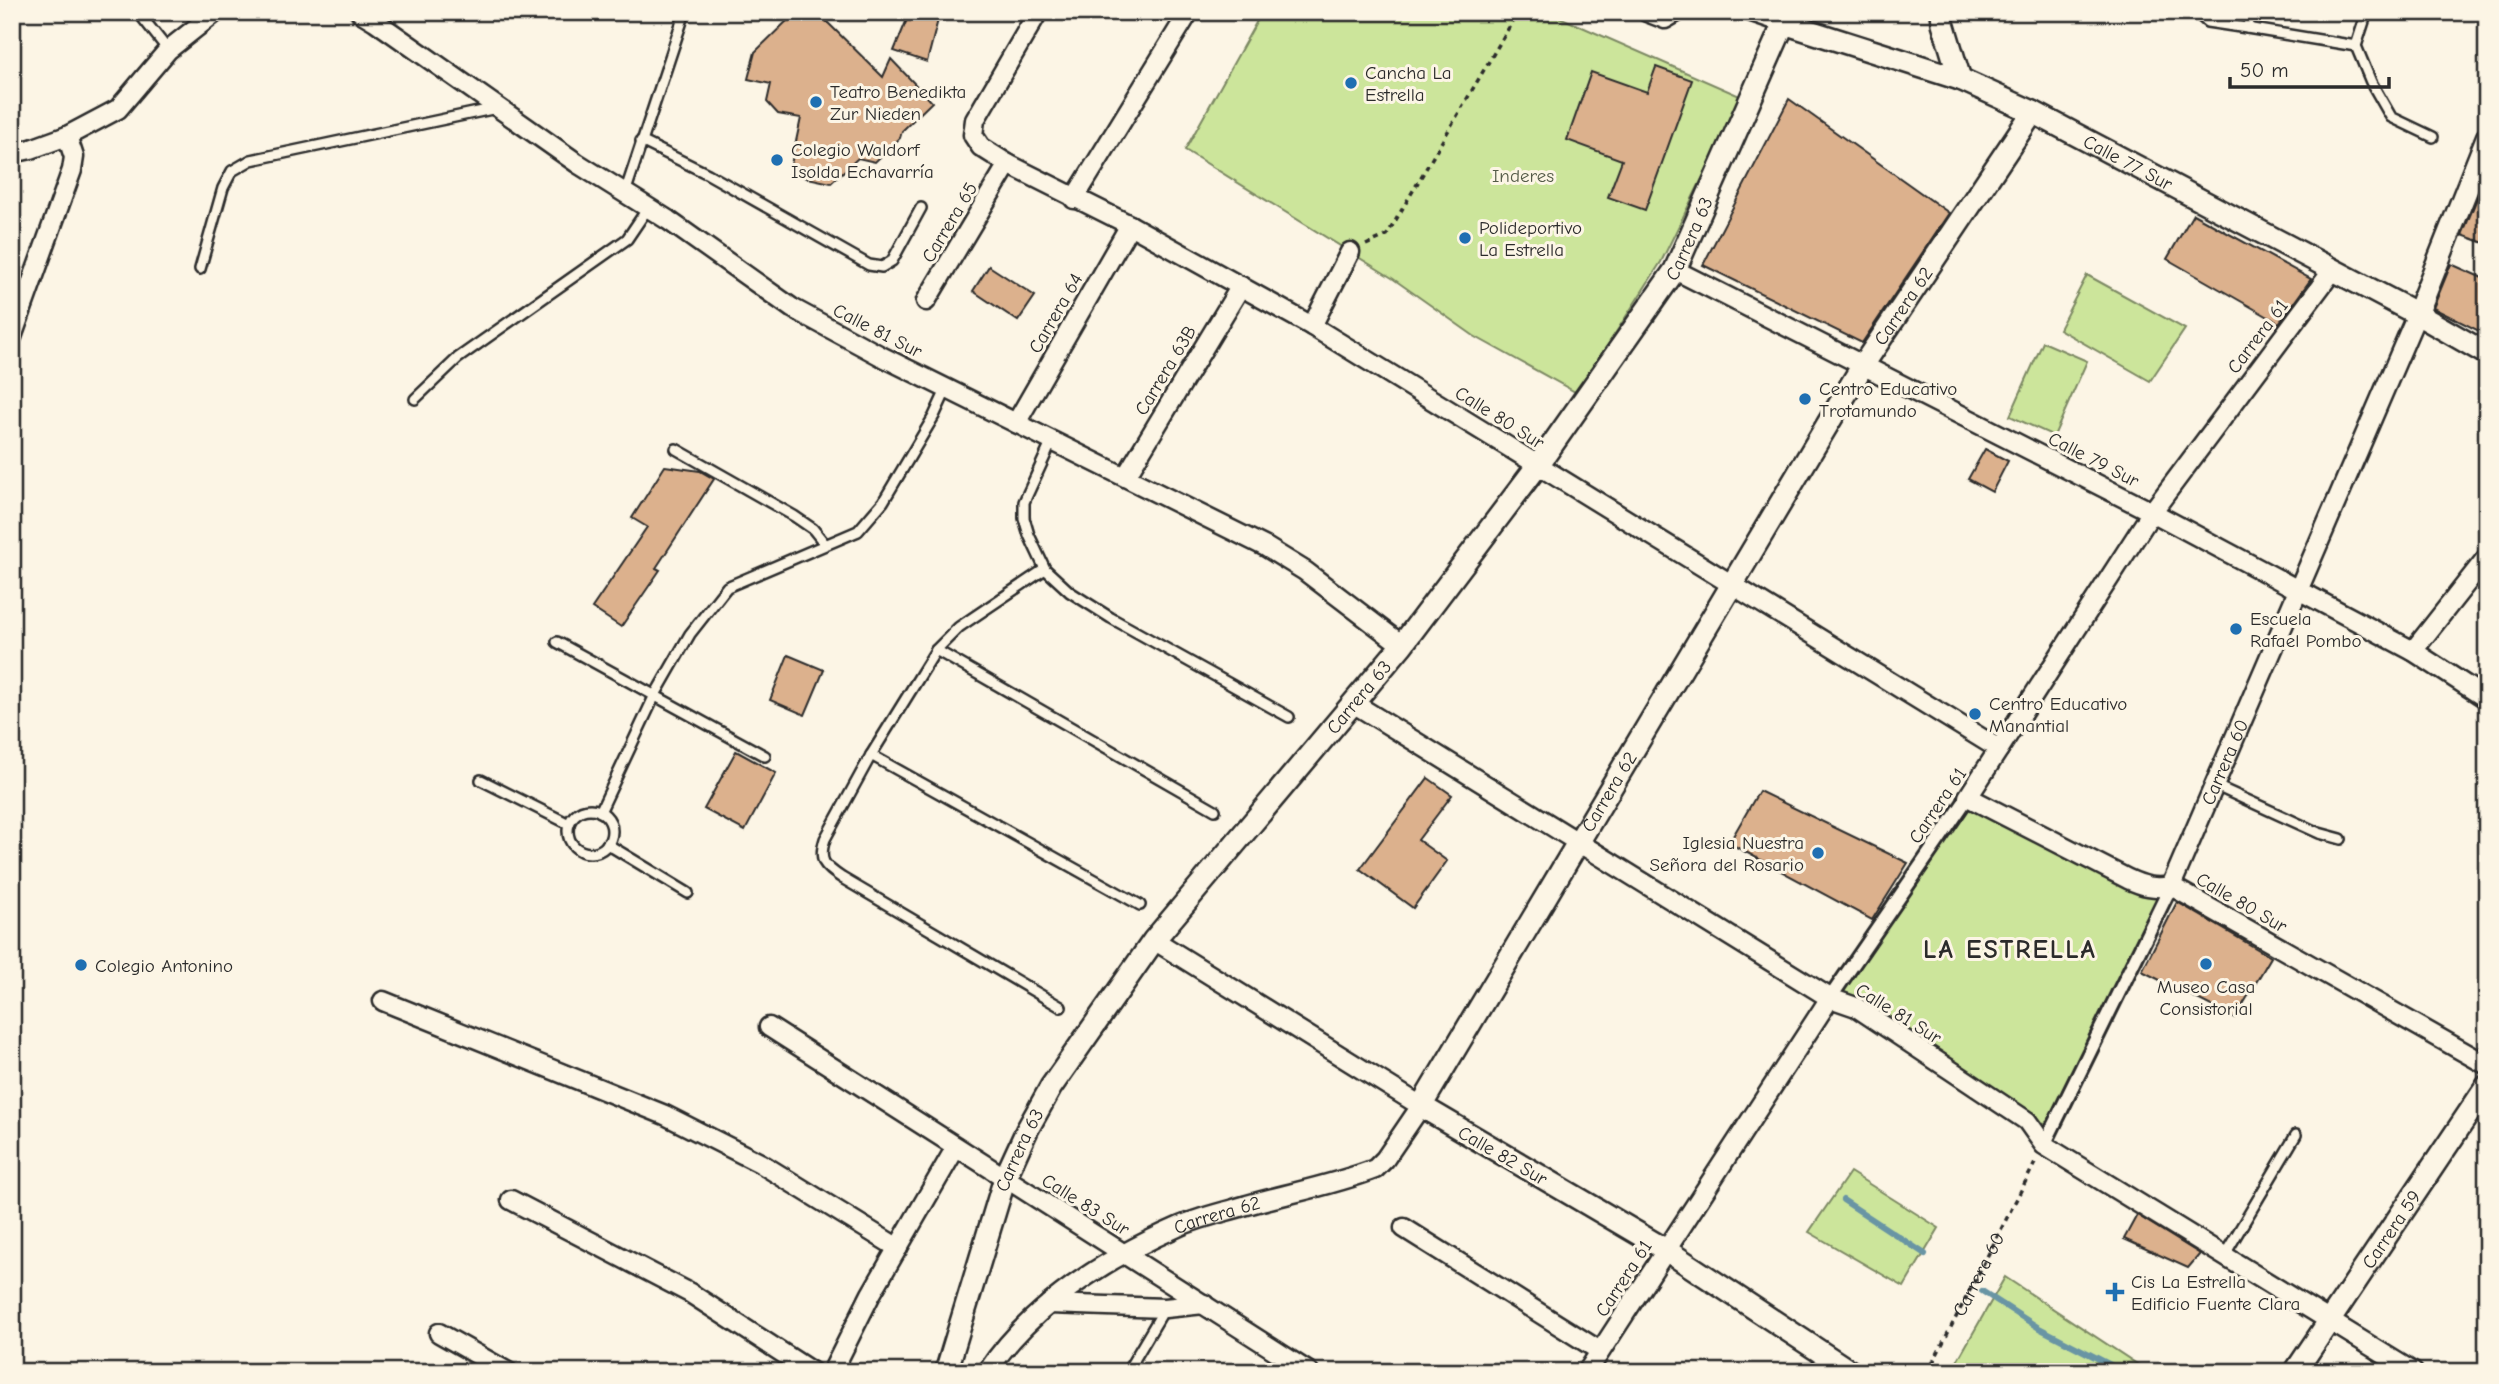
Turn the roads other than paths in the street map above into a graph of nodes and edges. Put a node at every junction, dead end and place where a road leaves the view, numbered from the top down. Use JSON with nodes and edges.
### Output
{"nodes":[{"id":1,"x":138,"y":12,"type":"edge"},
{"id":2,"x":216,"y":12,"type":"edge"},
{"id":3,"x":360,"y":12,"type":"edge"},
{"id":4,"x":685,"y":12,"type":"edge"},
{"id":5,"x":1038,"y":12,"type":"edge"},
{"id":6,"x":1189,"y":12,"type":"edge"},
{"id":7,"x":1647,"y":12,"type":"edge"},
{"id":8,"x":1677,"y":12,"type":"edge"},
{"id":9,"x":1752,"y":12,"type":"edge"},
{"id":10,"x":1942,"y":12,"type":"edge"},
{"id":11,"x":2196,"y":12,"type":"edge"},
{"id":12,"x":2252,"y":12,"type":"edge"},
{"id":13,"x":2367,"y":12,"type":"edge"},
{"id":14,"x":1784,"y":23,"type":"junction"},
{"id":15,"x":2247,"y":28,"type":"junction"},
{"id":16,"x":2356,"y":46,"type":"junction"},
{"id":17,"x":168,"y":50,"type":"junction"},
{"id":18,"x":1960,"y":79,"type":"junction"},
{"id":19,"x":499,"y":108,"type":"junction"},
{"id":20,"x":2033,"y":112,"type":"junction"},
{"id":21,"x":67,"y":136,"type":"junction"},
{"id":22,"x":2433,"y":137,"type":"dead end"},
{"id":23,"x":2487,"y":138,"type":"edge"},
{"id":24,"x":641,"y":141,"type":"junction"},
{"id":25,"x":12,"y":153,"type":"edge"},
{"id":26,"x":1008,"y":164,"type":"junction"},
{"id":27,"x":625,"y":193,"type":"junction"},
{"id":28,"x":1074,"y":199,"type":"junction"},
{"id":29,"x":648,"y":208,"type":"junction"},
{"id":30,"x":921,"y":208,"type":"dead end"},
{"id":31,"x":1130,"y":225,"type":"junction"},
{"id":32,"x":1350,"y":252,"type":"road end"},
{"id":33,"x":200,"y":269,"type":"dead end"},
{"id":34,"x":1675,"y":270,"type":"junction"},
{"id":35,"x":2333,"y":270,"type":"junction"},
{"id":36,"x":1241,"y":286,"type":"junction"},
{"id":37,"x":926,"y":301,"type":"dead end"},
{"id":38,"x":2417,"y":314,"type":"junction"},
{"id":39,"x":1312,"y":326,"type":"junction"},
{"id":40,"x":12,"y":337,"type":"edge"},
{"id":41,"x":2487,"y":354,"type":"edge"},
{"id":42,"x":1863,"y":365,"type":"junction"},
{"id":43,"x":947,"y":388,"type":"junction"},
{"id":44,"x":415,"y":399,"type":"dead end"},
{"id":45,"x":1016,"y":423,"type":"junction"},
{"id":46,"x":1052,"y":441,"type":"junction"},
{"id":47,"x":676,"y":449,"type":"dead end"},
{"id":48,"x":1538,"y":465,"type":"junction"},
{"id":49,"x":1126,"y":477,"type":"junction"},
{"id":50,"x":2152,"y":512,"type":"junction"},
{"id":51,"x":825,"y":544,"type":"junction"},
{"id":52,"x":2487,"y":557,"type":"edge"},
{"id":53,"x":1045,"y":569,"type":"junction"},
{"id":54,"x":1732,"y":584,"type":"junction"},
{"id":55,"x":2300,"y":590,"type":"junction"},
{"id":56,"x":557,"y":642,"type":"dead end"},
{"id":57,"x":1402,"y":645,"type":"junction"},
{"id":58,"x":936,"y":650,"type":"junction"},
{"id":59,"x":2413,"y":651,"type":"junction"},
{"id":60,"x":655,"y":695,"type":"junction"},
{"id":61,"x":2487,"y":699,"type":"edge"},
{"id":62,"x":1353,"y":703,"type":"junction"},
{"id":63,"x":1289,"y":717,"type":"dead end"},
{"id":64,"x":1999,"y":749,"type":"junction"},
{"id":65,"x":871,"y":755,"type":"junction"},
{"id":66,"x":765,"y":756,"type":"dead end"},
{"id":67,"x":481,"y":780,"type":"dead end"},
{"id":68,"x":2214,"y":786,"type":"junction"},
{"id":69,"x":1968,"y":797,"type":"junction"},
{"id":70,"x":1214,"y":810,"type":"dead end"},
{"id":71,"x":600,"y":812,"type":"junction"},
{"id":72,"x":569,"y":824,"type":"junction"},
{"id":73,"x":2341,"y":839,"type":"dead end"},
{"id":74,"x":1578,"y":842,"type":"junction"},
{"id":75,"x":607,"y":844,"type":"junction"},
{"id":76,"x":2171,"y":886,"type":"junction"},
{"id":77,"x":688,"y":893,"type":"dead end"},
{"id":78,"x":1140,"y":905,"type":"dead end"},
{"id":79,"x":1154,"y":940,"type":"junction"},
{"id":80,"x":1829,"y":998,"type":"junction"},
{"id":81,"x":383,"y":1001,"type":"dead end"},
{"id":82,"x":1061,"y":1007,"type":"dead end"},
{"id":83,"x":769,"y":1027,"type":"dead end"},
{"id":84,"x":2487,"y":1065,"type":"edge"},
{"id":85,"x":2487,"y":1086,"type":"edge"},
{"id":86,"x":1421,"y":1106,"type":"junction"},
{"id":87,"x":2296,"y":1135,"type":"dead end"},
{"id":88,"x":2044,"y":1145,"type":"junction"},
{"id":89,"x":956,"y":1147,"type":"junction"},
{"id":90,"x":1005,"y":1178,"type":"junction"},
{"id":91,"x":511,"y":1200,"type":"dead end"},
{"id":92,"x":1404,"y":1228,"type":"dead end"},
{"id":93,"x":898,"y":1248,"type":"junction"},
{"id":94,"x":1666,"y":1250,"type":"junction"},
{"id":95,"x":1124,"y":1253,"type":"junction"},
{"id":96,"x":2224,"y":1256,"type":"junction"},
{"id":97,"x":1049,"y":1304,"type":"junction"},
{"id":98,"x":1204,"y":1304,"type":"junction"},
{"id":99,"x":1166,"y":1307,"type":"junction"},
{"id":100,"x":2330,"y":1321,"type":"junction"},
{"id":101,"x":439,"y":1333,"type":"dead end"},
{"id":102,"x":1600,"y":1351,"type":"junction"},
{"id":103,"x":508,"y":1372,"type":"edge"},
{"id":104,"x":812,"y":1372,"type":"edge"},
{"id":105,"x":832,"y":1372,"type":"edge"},
{"id":106,"x":946,"y":1372,"type":"edge"},
{"id":107,"x":987,"y":1372,"type":"edge"},
{"id":108,"x":1127,"y":1372,"type":"edge"},
{"id":109,"x":1309,"y":1372,"type":"edge"},
{"id":110,"x":1587,"y":1372,"type":"edge"},
{"id":111,"x":1851,"y":1372,"type":"edge"},
{"id":112,"x":2295,"y":1372,"type":"edge"},
{"id":113,"x":2413,"y":1372,"type":"edge"}],
"edges":[{"from":1,"to":17,"type":"lane"},
{"from":2,"to":17,"type":"street"},
{"from":3,"to":19,"type":"street","name":"Calle 81 Sur"},
{"from":4,"to":24,"type":"lane"},
{"from":5,"to":26,"type":"street","name":"Calle 80 Sur"},
{"from":6,"to":28,"type":"street"},
{"from":7,"to":8,"type":"street"},
{"from":9,"to":14,"type":"street","name":"Calle 77 Sur"},
{"from":10,"to":18,"type":"street"},
{"from":11,"to":15,"type":"lane"},
{"from":12,"to":15,"type":"lane"},
{"from":13,"to":16,"type":"lane"},
{"from":14,"to":18,"type":"street","name":"Calle 77 Sur"},
{"from":14,"to":34,"type":"street","name":"Carrera 63"},
{"from":15,"to":16,"type":"lane"},
{"from":16,"to":22,"type":"lane"},
{"from":17,"to":21,"type":"street"},
{"from":18,"to":20,"type":"street","name":"Calle 77 Sur"},
{"from":19,"to":27,"type":"street","name":"Calle 81 Sur"},
{"from":19,"to":33,"type":"lane"},
{"from":20,"to":35,"type":"street","name":"Calle 77 Sur"},
{"from":20,"to":42,"type":"street","name":"Carrera 62"},
{"from":21,"to":25,"type":"street"},
{"from":21,"to":40,"type":"street"},
{"from":23,"to":38,"type":"street","name":"Carrera 60"},
{"from":24,"to":27,"type":"lane"},
{"from":24,"to":30,"type":"lane"},
{"from":26,"to":28,"type":"street","name":"Calle 80 Sur"},
{"from":26,"to":37,"type":"street","name":"Carrera 65"},
{"from":27,"to":29,"type":"street","name":"Calle 81 Sur"},
{"from":28,"to":31,"type":"street","name":"Calle 80 Sur"},
{"from":29,"to":43,"type":"street","name":"Calle 81 Sur"},
{"from":29,"to":44,"type":"lane"},
{"from":31,"to":36,"type":"street","name":"Calle 80 Sur"},
{"from":31,"to":45,"type":"street","name":"Carrera 64"},
{"from":32,"to":39,"type":"street"},
{"from":34,"to":42,"type":"street","name":"Calle 79 Sur"},
{"from":34,"to":48,"type":"street","name":"Carrera 63"},
{"from":35,"to":38,"type":"street","name":"Calle 77 Sur"},
{"from":35,"to":50,"type":"street","name":"Carrera 61"},
{"from":36,"to":39,"type":"street","name":"Calle 80 Sur"},
{"from":36,"to":49,"type":"street","name":"Carrera 63B"},
{"from":38,"to":41,"type":"street","name":"Calle 77 Sur"},
{"from":38,"to":55,"type":"street","name":"Carrera 60"},
{"from":39,"to":48,"type":"street","name":"Calle 80 Sur"},
{"from":42,"to":50,"type":"street","name":"Calle 79 Sur"},
{"from":42,"to":54,"type":"street","name":"Carrera 62"},
{"from":43,"to":45,"type":"street","name":"Calle 81 Sur"},
{"from":43,"to":51,"type":"lane"},
{"from":45,"to":46,"type":"street","name":"Calle 81 Sur"},
{"from":46,"to":49,"type":"street","name":"Calle 81 Sur"},
{"from":46,"to":53,"type":"lane"},
{"from":47,"to":51,"type":"lane"},
{"from":48,"to":54,"type":"street","name":"Calle 80 Sur"},
{"from":48,"to":57,"type":"street","name":"Carrera 63"},
{"from":49,"to":57,"type":"street","name":"Calle 81 Sur"},
{"from":50,"to":55,"type":"street","name":"Calle 79 Sur"},
{"from":50,"to":64,"type":"street","name":"Carrera 61"},
{"from":51,"to":60,"type":"lane"},
{"from":52,"to":59,"type":"street"},
{"from":53,"to":58,"type":"lane"},
{"from":53,"to":63,"type":"lane"},
{"from":54,"to":64,"type":"street","name":"Calle 80 Sur"},
{"from":54,"to":74,"type":"street","name":"Carrera 62"},
{"from":55,"to":59,"type":"street","name":"Calle 79 Sur"},
{"from":55,"to":68,"type":"street","name":"Carrera 60"},
{"from":56,"to":60,"type":"lane"},
{"from":57,"to":62,"type":"street","name":"Carrera 63"},
{"from":58,"to":65,"type":"lane"},
{"from":58,"to":70,"type":"lane"},
{"from":59,"to":61,"type":"street","name":"Calle 79 Sur"},
{"from":60,"to":66,"type":"lane"},
{"from":60,"to":71,"type":"lane"},
{"from":62,"to":74,"type":"street","name":"Calle 81 Sur"},
{"from":62,"to":79,"type":"street","name":"Carrera 63"},
{"from":64,"to":69,"type":"street","name":"Carrera 61"},
{"from":65,"to":78,"type":"lane"},
{"from":65,"to":82,"type":"lane"},
{"from":67,"to":72,"type":"lane"},
{"from":68,"to":73,"type":"lane"},
{"from":68,"to":76,"type":"street","name":"Carrera 60"},
{"from":69,"to":76,"type":"street","name":"Calle 80 Sur"},
{"from":69,"to":80,"type":"street","name":"Carrera 61"},
{"from":71,"to":72,"type":"lane"},
{"from":71,"to":75,"type":"lane"},
{"from":72,"to":75,"type":"lane"},
{"from":74,"to":80,"type":"street","name":"Calle 81 Sur"},
{"from":74,"to":86,"type":"street","name":"Carrera 62"},
{"from":75,"to":77,"type":"lane"},
{"from":76,"to":84,"type":"street","name":"Calle 80 Sur"},
{"from":76,"to":88,"type":"street","name":"Carrera 60"},
{"from":79,"to":86,"type":"street","name":"Calle 82 Sur"},
{"from":79,"to":90,"type":"street","name":"Carrera 63"},
{"from":80,"to":88,"type":"street","name":"Calle 81 Sur"},
{"from":80,"to":94,"type":"street","name":"Carrera 61"},
{"from":81,"to":93,"type":"street"},
{"from":83,"to":89,"type":"street","name":"Calle 83 Sur"},
{"from":85,"to":100,"type":"street","name":"Carrera 59"},
{"from":86,"to":94,"type":"street","name":"Calle 82 Sur"},
{"from":86,"to":95,"type":"street","name":"Carrera 62"},
{"from":87,"to":96,"type":"lane"},
{"from":88,"to":96,"type":"street","name":"Calle 81 Sur"},
{"from":89,"to":90,"type":"street","name":"Calle 83 Sur"},
{"from":89,"to":93,"type":"street"},
{"from":90,"to":95,"type":"street","name":"Calle 83 Sur"},
{"from":90,"to":106,"type":"street","name":"Carrera 63"},
{"from":91,"to":104,"type":"street"},
{"from":92,"to":102,"type":"street"},
{"from":93,"to":105,"type":"street"},
{"from":94,"to":102,"type":"street","name":"Carrera 61"},
{"from":94,"to":111,"type":"street","name":"Calle 82 Sur"},
{"from":95,"to":97,"type":"street","name":"Carrera 62"},
{"from":95,"to":98,"type":"street","name":"Calle 83 Sur"},
{"from":96,"to":100,"type":"street","name":"Calle 81 Sur"},
{"from":97,"to":99,"type":"street"},
{"from":97,"to":107,"type":"street","name":"Carrera 62"},
{"from":98,"to":99,"type":"street"},
{"from":98,"to":109,"type":"street","name":"Calle 83 Sur"},
{"from":99,"to":108,"type":"lane"},
{"from":100,"to":112,"type":"street","name":"Carrera 59"},
{"from":100,"to":113,"type":"street","name":"Calle 81 Sur"},
{"from":101,"to":103,"type":"street"},
{"from":102,"to":110,"type":"street","name":"Carrera 61"}]}
